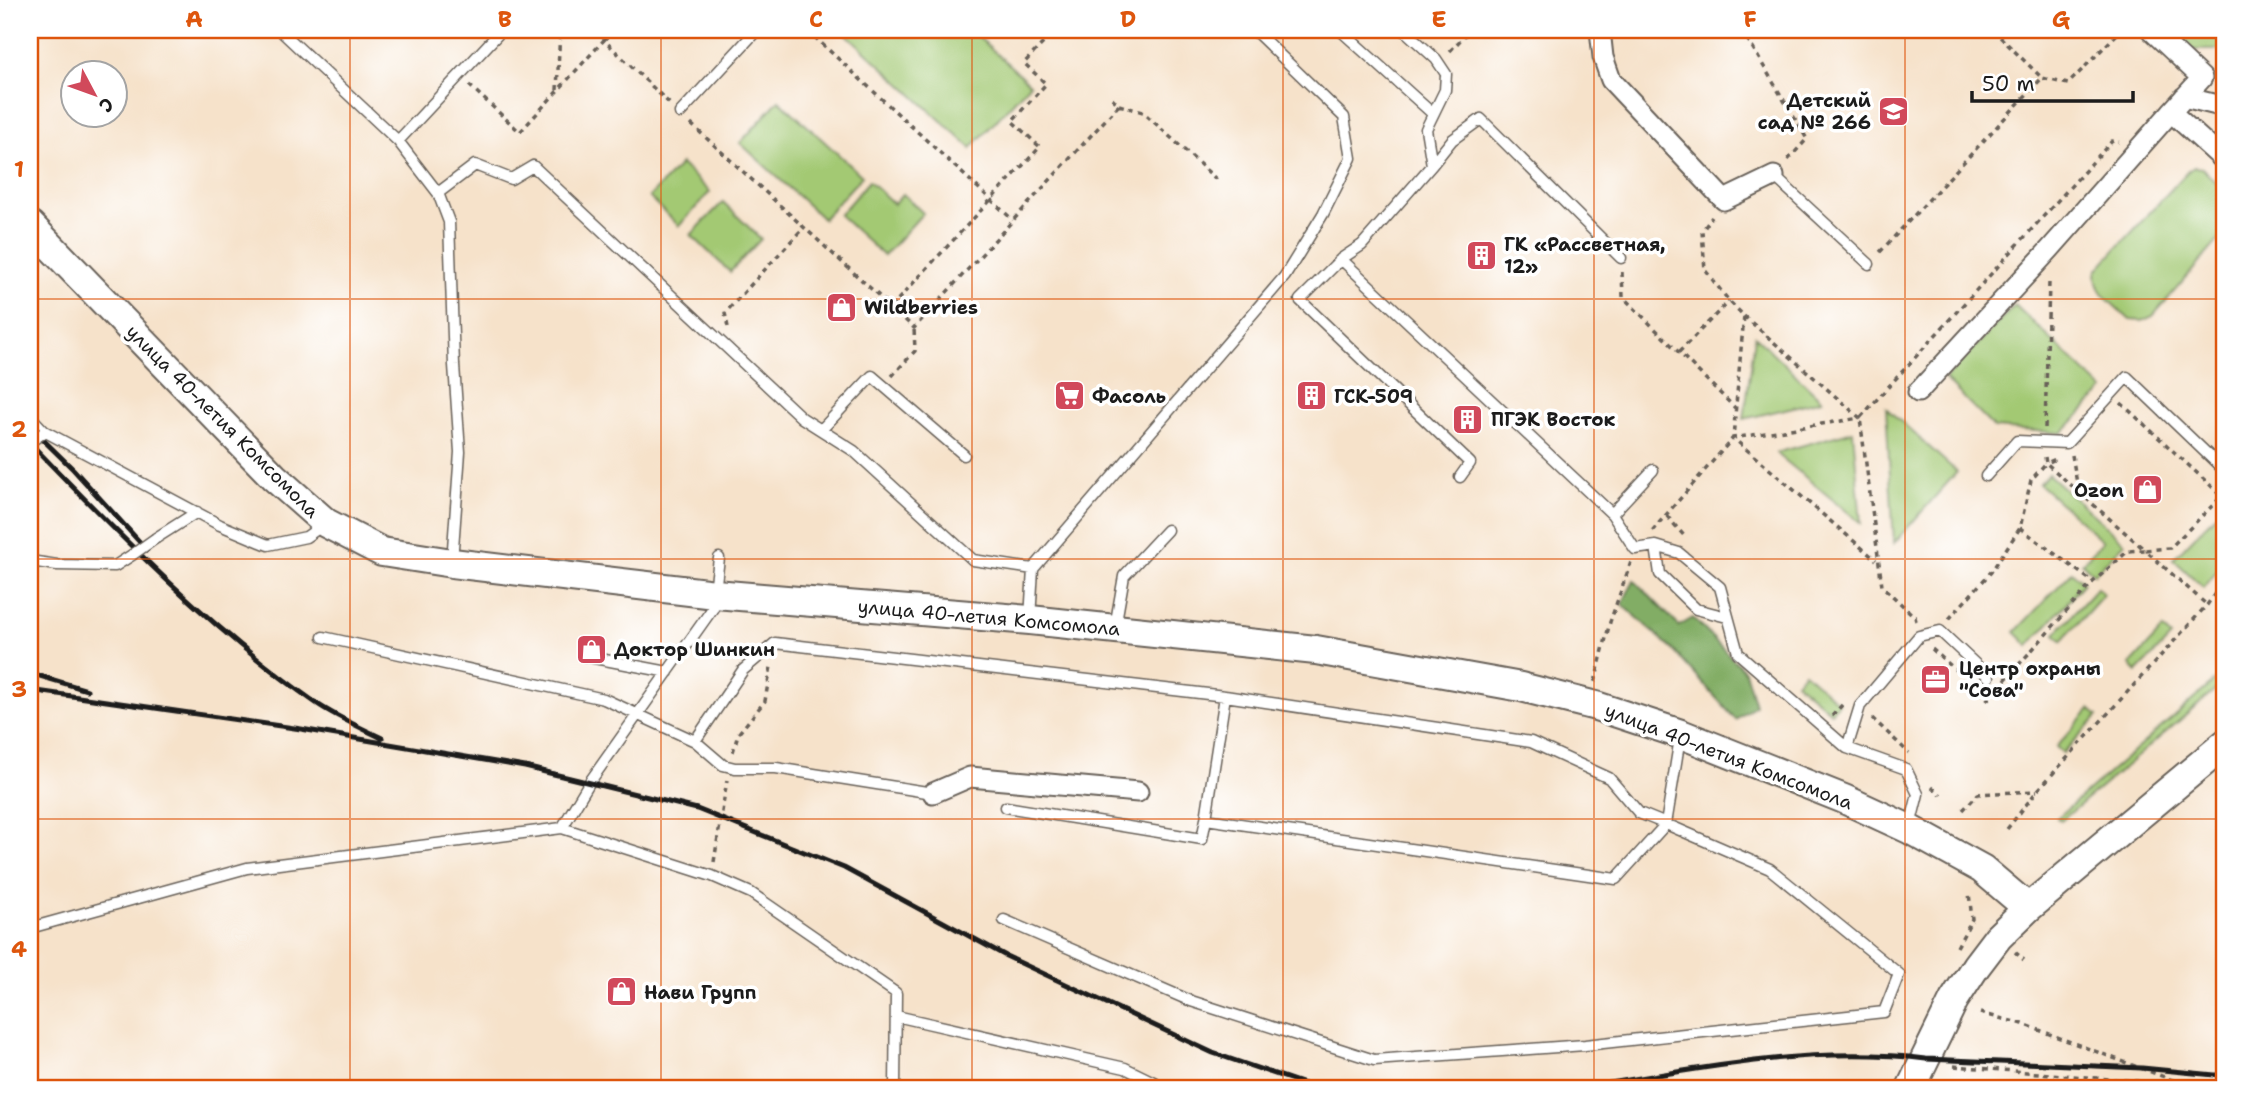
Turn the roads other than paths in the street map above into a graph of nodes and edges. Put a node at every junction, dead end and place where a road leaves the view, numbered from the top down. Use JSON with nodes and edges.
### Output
{"nodes":[{"id":1,"x":496,"y":30,"type":"edge"},
{"id":2,"x":757,"y":30,"type":"edge"},
{"id":3,"x":1254,"y":30,"type":"edge"},
{"id":4,"x":1340,"y":30,"type":"edge"},
{"id":5,"x":1404,"y":30,"type":"edge"},
{"id":6,"x":1600,"y":30,"type":"edge"},
{"id":7,"x":2151,"y":30,"type":"edge"},
{"id":8,"x":282,"y":31,"type":"edge"},
{"id":9,"x":2184,"y":97,"type":"junction"},
{"id":10,"x":2225,"y":107,"type":"edge"},
{"id":11,"x":2171,"y":112,"type":"junction"},
{"id":12,"x":680,"y":113,"type":"road end"},
{"id":13,"x":1433,"y":114,"type":"junction"},
{"id":14,"x":398,"y":141,"type":"junction"},
{"id":15,"x":2225,"y":161,"type":"edge"},
{"id":16,"x":1432,"y":165,"type":"junction"},
{"id":17,"x":1774,"y":176,"type":"joint"},
{"id":18,"x":438,"y":193,"type":"junction"},
{"id":19,"x":30,"y":225,"type":"edge"},
{"id":20,"x":1621,"y":258,"type":"road end"},
{"id":21,"x":1341,"y":259,"type":"junction"},
{"id":22,"x":1869,"y":264,"type":"road end"},
{"id":23,"x":1918,"y":393,"type":"dead end"},
{"id":24,"x":30,"y":416,"type":"edge"},
{"id":25,"x":821,"y":430,"type":"junction"},
{"id":26,"x":43,"y":432,"type":"junction"},
{"id":27,"x":30,"y":442,"type":"edge"},
{"id":28,"x":964,"y":455,"type":"dead end"},
{"id":29,"x":1653,"y":470,"type":"dead end"},
{"id":30,"x":2225,"y":471,"type":"edge"},
{"id":31,"x":1986,"y":476,"type":"dead end"},
{"id":32,"x":1460,"y":477,"type":"dead end"},
{"id":33,"x":197,"y":512,"type":"junction"},
{"id":34,"x":1612,"y":514,"type":"junction"},
{"id":35,"x":326,"y":523,"type":"junction"},
{"id":36,"x":1167,"y":530,"type":"dead end"},
{"id":37,"x":1656,"y":547,"type":"junction"},
{"id":38,"x":719,"y":558,"type":"dead end"},
{"id":39,"x":30,"y":561,"type":"edge"},
{"id":40,"x":452,"y":563,"type":"junction"},
{"id":41,"x":1033,"y":569,"type":"junction"},
{"id":42,"x":715,"y":594,"type":"junction"},
{"id":43,"x":1727,"y":617,"type":"junction"},
{"id":44,"x":1030,"y":620,"type":"junction"},
{"id":45,"x":1115,"y":628,"type":"junction"},
{"id":46,"x":323,"y":637,"type":"dead end"},
{"id":47,"x":584,"y":656,"type":"dead end"},
{"id":48,"x":668,"y":672,"type":"junction"},
{"id":49,"x":1989,"y":677,"type":"dead end"},
{"id":50,"x":1224,"y":696,"type":"junction"},
{"id":51,"x":637,"y":715,"type":"junction"},
{"id":52,"x":1681,"y":734,"type":"junction"},
{"id":53,"x":695,"y":741,"type":"junction"},
{"id":54,"x":2225,"y":744,"type":"edge"},
{"id":55,"x":1847,"y":748,"type":"junction"},
{"id":56,"x":1139,"y":792,"type":"dead end"},
{"id":57,"x":933,"y":793,"type":"joint"},
{"id":58,"x":1006,"y":807,"type":"dead end"},
{"id":59,"x":1206,"y":820,"type":"junction"},
{"id":60,"x":1666,"y":824,"type":"junction"},
{"id":61,"x":562,"y":828,"type":"junction"},
{"id":62,"x":1909,"y":829,"type":"junction"},
{"id":63,"x":2028,"y":908,"type":"junction"},
{"id":64,"x":1004,"y":920,"type":"dead end"},
{"id":65,"x":30,"y":928,"type":"edge"},
{"id":66,"x":896,"y":1016,"type":"junction"},
{"id":67,"x":895,"y":1088,"type":"edge"},
{"id":68,"x":1166,"y":1088,"type":"edge"},
{"id":69,"x":1911,"y":1088,"type":"edge"}],
"edges":[{"from":1,"to":14,"type":"lane"},
{"from":2,"to":12,"type":"lane"},
{"from":3,"to":41,"type":"lane"},
{"from":4,"to":13,"type":"lane"},
{"from":5,"to":13,"type":"lane"},
{"from":6,"to":17,"type":"street"},
{"from":7,"to":9,"type":"street"},
{"from":8,"to":14,"type":"lane"},
{"from":9,"to":10,"type":"street"},
{"from":9,"to":11,"type":"street"},
{"from":11,"to":15,"type":"street"},
{"from":11,"to":23,"type":"street"},
{"from":13,"to":16,"type":"lane"},
{"from":14,"to":18,"type":"lane"},
{"from":16,"to":20,"type":"lane"},
{"from":16,"to":21,"type":"lane"},
{"from":17,"to":22,"type":"lane"},
{"from":18,"to":25,"type":"lane"},
{"from":18,"to":40,"type":"lane"},
{"from":19,"to":35,"type":"main road","name":"улица 40-летия Комсомола"},
{"from":21,"to":32,"type":"lane"},
{"from":21,"to":34,"type":"lane"},
{"from":24,"to":26,"type":"lane"},
{"from":25,"to":28,"type":"lane"},
{"from":25,"to":41,"type":"lane"},
{"from":26,"to":27,"type":"lane","bridge":true},
{"from":26,"to":33,"type":"lane"},
{"from":29,"to":34,"type":"lane"},
{"from":30,"to":31,"type":"lane"},
{"from":33,"to":35,"type":"lane"},
{"from":33,"to":39,"type":"lane","bridge":true},
{"from":34,"to":37,"type":"lane"},
{"from":35,"to":40,"type":"main road","name":"улица 40-летия Комсомола"},
{"from":36,"to":45,"type":"lane"},
{"from":37,"to":43,"type":"lane"},
{"from":37,"to":43,"type":"lane"},
{"from":38,"to":42,"type":"lane"},
{"from":40,"to":42,"type":"main road","name":"улица 40-летия Комсомола"},
{"from":41,"to":44,"type":"lane"},
{"from":42,"to":44,"type":"main road","name":"улица 40-летия Комсомола"},
{"from":42,"to":48,"type":"lane"},
{"from":43,"to":55,"type":"lane"},
{"from":44,"to":45,"type":"main road","name":"улица 40-летия Комсомола"},
{"from":45,"to":52,"type":"main road","name":"улица 40-летия Комсомола"},
{"from":46,"to":51,"type":"lane"},
{"from":47,"to":48,"type":"lane"},
{"from":48,"to":51,"type":"lane"},
{"from":49,"to":55,"type":"lane"},
{"from":50,"to":53,"type":"lane"},
{"from":50,"to":59,"type":"lane"},
{"from":50,"to":60,"type":"lane"},
{"from":51,"to":53,"type":"lane"},
{"from":51,"to":61,"type":"lane"},
{"from":52,"to":60,"type":"lane"},
{"from":52,"to":62,"type":"main road","name":"улица 40-летия Комсомола"},
{"from":53,"to":57,"type":"lane"},
{"from":54,"to":63,"type":"main road"},
{"from":55,"to":62,"type":"lane"},
{"from":56,"to":57,"type":"street"},
{"from":58,"to":59,"type":"lane"},
{"from":59,"to":60,"type":"lane"},
{"from":60,"to":64,"type":"lane"},
{"from":61,"to":65,"type":"lane"},
{"from":61,"to":66,"type":"lane"},
{"from":62,"to":63,"type":"main road","name":"улица 40-летия Комсомола"},
{"from":63,"to":69,"type":"main road"},
{"from":66,"to":67,"type":"lane"},
{"from":66,"to":68,"type":"lane"}]}
